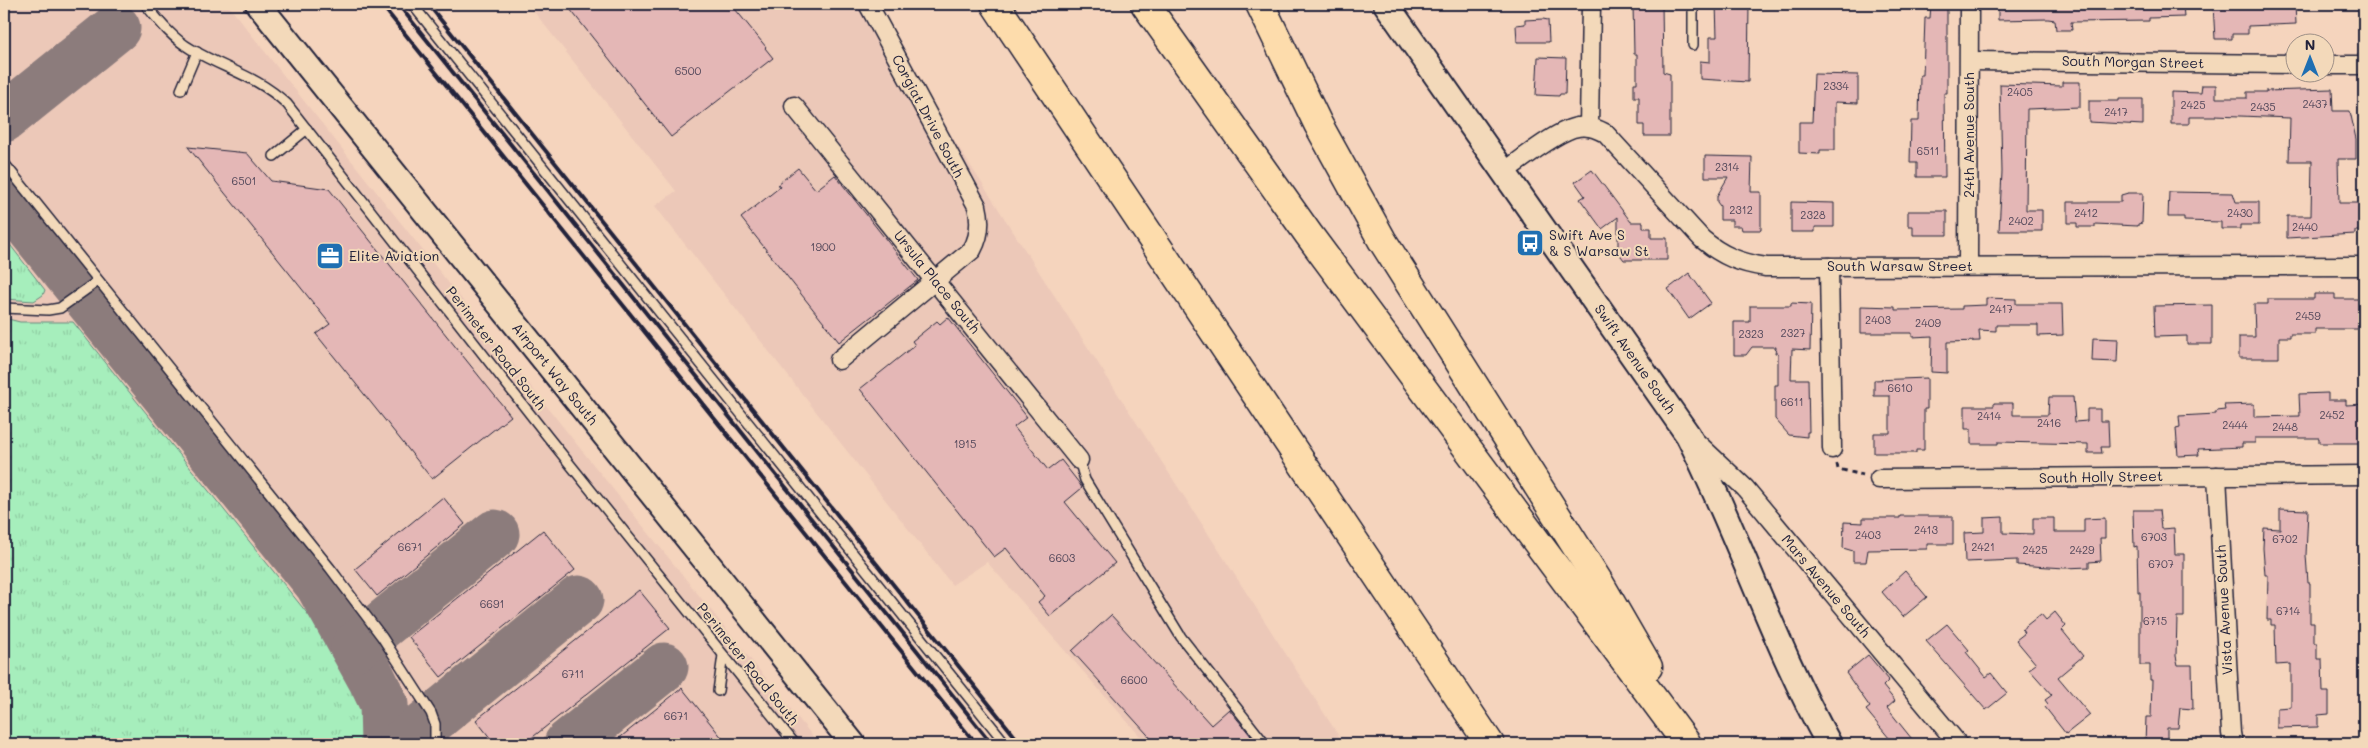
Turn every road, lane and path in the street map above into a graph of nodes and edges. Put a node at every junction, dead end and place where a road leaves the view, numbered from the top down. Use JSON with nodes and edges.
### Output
{"nodes":[{"id":1,"x":145,"y":4,"type":"edge"},
{"id":2,"x":258,"y":4,"type":"edge"},
{"id":3,"x":412,"y":4,"type":"edge"},
{"id":4,"x":868,"y":4,"type":"edge"},
{"id":5,"x":995,"y":4,"type":"edge"},
{"id":6,"x":1145,"y":4,"type":"edge"},
{"id":7,"x":1260,"y":4,"type":"edge"},
{"id":8,"x":1386,"y":4,"type":"edge"},
{"id":9,"x":1591,"y":4,"type":"edge"},
{"id":10,"x":1693,"y":4,"type":"edge"},
{"id":11,"x":1969,"y":4,"type":"edge"},
{"id":12,"x":1693,"y":45,"type":"dead end"},
{"id":13,"x":197,"y":52,"type":"junction"},
{"id":14,"x":1970,"y":60,"type":"junction"},
{"id":15,"x":2286,"y":64,"type":"edge"},
{"id":16,"x":2336,"y":64,"type":"edge"},
{"id":17,"x":2364,"y":65,"type":"edge"},
{"id":18,"x":181,"y":90,"type":"dead end"},
{"id":19,"x":794,"y":106,"type":"dead end"},
{"id":20,"x":1588,"y":127,"type":"junction"},
{"id":21,"x":307,"y":129,"type":"junction"},
{"id":22,"x":274,"y":156,"type":"dead end"},
{"id":23,"x":4,"y":163,"type":"edge"},
{"id":24,"x":1504,"y":172,"type":"junction"},
{"id":25,"x":1968,"y":266,"type":"junction"},
{"id":26,"x":2364,"y":266,"type":"edge"},
{"id":27,"x":1829,"y":267,"type":"junction"},
{"id":28,"x":98,"y":280,"type":"junction"},
{"id":29,"x":936,"y":280,"type":"junction"},
{"id":30,"x":4,"y":308,"type":"edge"},
{"id":31,"x":839,"y":360,"type":"dead end"},
{"id":32,"x":1688,"y":435,"type":"junction"},
{"id":33,"x":1832,"y":449,"type":"dead end"},
{"id":34,"x":1080,"y":460,"type":"joint"},
{"id":35,"x":1838,"y":469,"type":"dead end"},
{"id":36,"x":2364,"y":475,"type":"edge"},
{"id":37,"x":2217,"y":476,"type":"junction"},
{"id":38,"x":1879,"y":479,"type":"joint"},
{"id":39,"x":724,"y":655,"type":"junction"},
{"id":40,"x":718,"y":691,"type":"dead end"},
{"id":41,"x":434,"y":744,"type":"edge"},
{"id":42,"x":795,"y":744,"type":"edge"},
{"id":43,"x":853,"y":744,"type":"edge"},
{"id":44,"x":1006,"y":744,"type":"edge"},
{"id":45,"x":1265,"y":744,"type":"edge"},
{"id":46,"x":1490,"y":744,"type":"edge"},
{"id":47,"x":1687,"y":744,"type":"edge"},
{"id":48,"x":1693,"y":744,"type":"edge"},
{"id":49,"x":1829,"y":744,"type":"edge"},
{"id":50,"x":1958,"y":744,"type":"edge"},
{"id":51,"x":2233,"y":744,"type":"edge"}],
"edges":[{"from":1,"to":13,"type":"lane","name":"Perimeter Road South"},
{"from":2,"to":43,"type":"main road","name":"Airport Way South"},
{"from":3,"to":44,"type":"lane"},
{"from":4,"to":29,"type":"street","name":"Corgiat Drive South"},
{"from":5,"to":46,"type":"highway"},
{"from":6,"to":47,"type":"highway"},
{"from":7,"to":48,"type":"highway"},
{"from":8,"to":24,"type":"main road","name":"Swift Avenue South"},
{"from":9,"to":20,"type":"street"},
{"from":10,"to":12,"type":"lane"},
{"from":11,"to":14,"type":"street","name":"24th Avenue South"},
{"from":13,"to":18,"type":"lane"},
{"from":13,"to":21,"type":"lane","name":"Perimeter Road South"},
{"from":14,"to":15,"type":"street","name":"South Morgan Street"},
{"from":14,"to":25,"type":"street","name":"24th Avenue South"},
{"from":16,"to":17,"type":"street"},
{"from":19,"to":29,"type":"street","name":"Ursula Place South"},
{"from":20,"to":24,"type":"street"},
{"from":20,"to":27,"type":"street","name":"South Warsaw Street"},
{"from":21,"to":22,"type":"lane"},
{"from":21,"to":39,"type":"lane","name":"Perimeter Road South"},
{"from":23,"to":28,"type":"lane"},
{"from":24,"to":32,"type":"main road","name":"Swift Avenue South"},
{"from":25,"to":26,"type":"street","name":"South Warsaw Street"},
{"from":25,"to":27,"type":"street","name":"South Warsaw Street"},
{"from":27,"to":33,"type":"street"},
{"from":28,"to":30,"type":"lane"},
{"from":28,"to":41,"type":"lane"},
{"from":29,"to":31,"type":"street"},
{"from":29,"to":34,"type":"street","name":"Ursula Place South"},
{"from":32,"to":49,"type":"main road","name":"Swift Avenue South"},
{"from":32,"to":50,"type":"street","name":"Mars Avenue South"},
{"from":34,"to":45,"type":"lane"},
{"from":35,"to":38,"type":"path"},
{"from":36,"to":37,"type":"street","name":"South Holly Street"},
{"from":37,"to":38,"type":"street","name":"South Holly Street"},
{"from":37,"to":51,"type":"street","name":"Vista Avenue South"},
{"from":39,"to":40,"type":"lane"},
{"from":39,"to":42,"type":"lane","name":"Perimeter Road South"}]}
